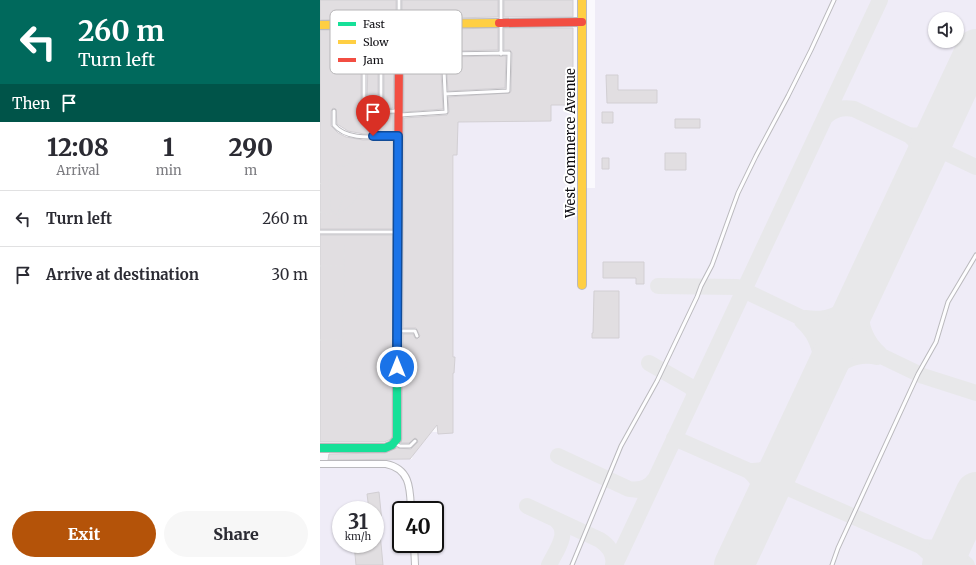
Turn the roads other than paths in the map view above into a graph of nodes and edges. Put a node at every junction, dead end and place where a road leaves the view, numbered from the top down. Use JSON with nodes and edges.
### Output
{"nodes":[{"id":1,"x":398,"y":0,"type":"edge"},
{"id":2,"x":501,"y":0,"type":"edge"},
{"id":3,"x":582,"y":0,"type":"edge"},
{"id":4,"x":834,"y":0,"type":"edge"},
{"id":5,"x":398,"y":10,"type":"edge"},
{"id":6,"x":582,"y":22,"type":"junction"},
{"id":7,"x":462,"y":23,"type":"edge"},
{"id":8,"x":501,"y":23,"type":"junction"},
{"id":9,"x":320,"y":25,"type":"edge"},
{"id":10,"x":330,"y":25,"type":"edge"},
{"id":11,"x":462,"y":54,"type":"edge"},
{"id":12,"x":501,"y":54,"type":"junction"},
{"id":13,"x":364,"y":74,"type":"edge"},
{"id":14,"x":381,"y":74,"type":"edge"},
{"id":15,"x":399,"y":74,"type":"edge"},
{"id":16,"x":444,"y":74,"type":"edge"},
{"id":17,"x":445,"y":94,"type":"junction"},
{"id":18,"x":334,"y":110,"type":"dead end"},
{"id":19,"x":381,"y":111,"type":"junction"},
{"id":20,"x":398,"y":113,"type":"junction"},
{"id":21,"x":398,"y":136,"type":"junction"},
{"id":22,"x":320,"y":232,"type":"edge"},
{"id":23,"x":397,"y":232,"type":"junction"},
{"id":24,"x":976,"y":255,"type":"edge"},
{"id":25,"x":582,"y":285,"type":"dead end"},
{"id":26,"x":397,"y":331,"type":"junction"},
{"id":27,"x":417,"y":336,"type":"dead end"},
{"id":28,"x":415,"y":441,"type":"dead end"},
{"id":29,"x":394,"y":444,"type":"junction"},
{"id":30,"x":320,"y":448,"type":"edge"},
{"id":31,"x":320,"y":464,"type":"edge"},
{"id":32,"x":411,"y":501,"type":"edge"},
{"id":33,"x":414,"y":553,"type":"edge"},
{"id":34,"x":415,"y":565,"type":"edge"},
{"id":35,"x":572,"y":565,"type":"edge"},
{"id":36,"x":832,"y":565,"type":"edge"}],
"edges":[{"from":1,"to":5,"type":"lane"},
{"from":2,"to":8,"type":"lane"},
{"from":3,"to":6,"type":"street","name":"West Commerce Avenue"},
{"from":4,"to":35,"type":"lane"},
{"from":6,"to":8,"type":"street"},
{"from":6,"to":25,"type":"street","name":"West Commerce Avenue"},
{"from":7,"to":8,"type":"street"},
{"from":8,"to":12,"type":"lane"},
{"from":9,"to":10,"type":"street"},
{"from":11,"to":12,"type":"lane"},
{"from":12,"to":17,"type":"lane"},
{"from":13,"to":19,"type":"lane"},
{"from":14,"to":19,"type":"lane"},
{"from":15,"to":20,"type":"street"},
{"from":16,"to":17,"type":"lane"},
{"from":17,"to":20,"type":"lane"},
{"from":18,"to":21,"type":"lane"},
{"from":19,"to":20,"type":"lane"},
{"from":20,"to":21,"type":"street"},
{"from":21,"to":23,"type":"street"},
{"from":22,"to":23,"type":"lane"},
{"from":23,"to":26,"type":"street"},
{"from":24,"to":36,"type":"lane"},
{"from":26,"to":27,"type":"lane"},
{"from":26,"to":29,"type":"street"},
{"from":28,"to":29,"type":"lane"},
{"from":29,"to":30,"type":"street"},
{"from":31,"to":32,"type":"street"},
{"from":33,"to":34,"type":"street"}]}
